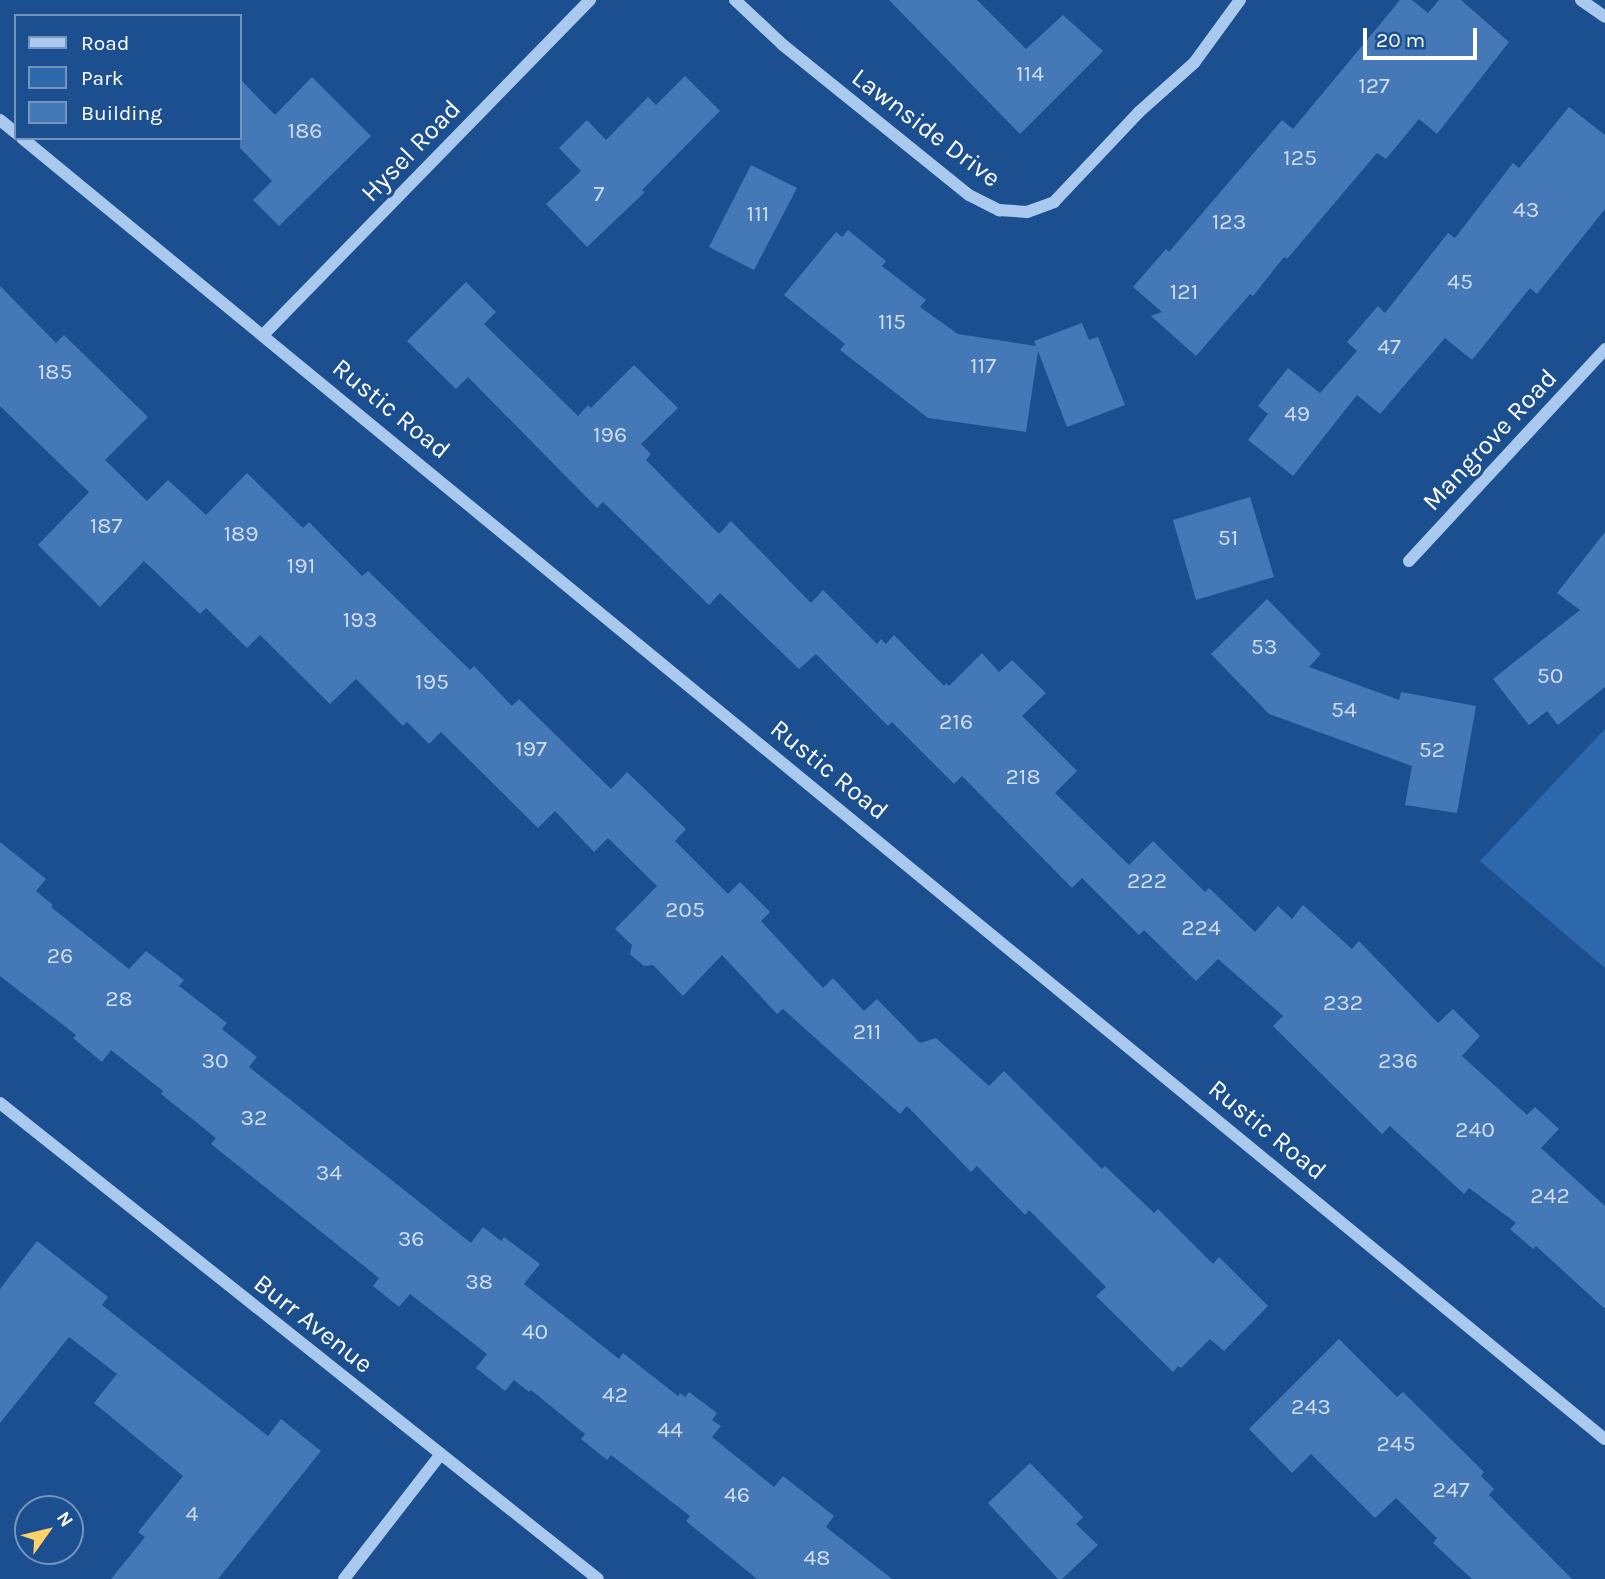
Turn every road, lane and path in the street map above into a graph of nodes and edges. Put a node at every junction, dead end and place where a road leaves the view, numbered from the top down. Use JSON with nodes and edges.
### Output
{"nodes":[{"id":1,"x":590,"y":0,"type":"edge"},
{"id":2,"x":735,"y":0,"type":"edge"},
{"id":3,"x":1240,"y":0,"type":"edge"},
{"id":4,"x":1581,"y":0,"type":"edge"},
{"id":5,"x":1605,"y":17,"type":"edge"},
{"id":6,"x":0,"y":120,"type":"edge"},
{"id":7,"x":14,"y":131,"type":"edge"},
{"id":8,"x":24,"y":140,"type":"edge"},
{"id":9,"x":264,"y":334,"type":"junction"},
{"id":10,"x":1605,"y":349,"type":"edge"},
{"id":11,"x":1409,"y":561,"type":"dead end"},
{"id":12,"x":2,"y":1111,"type":"edge"},
{"id":13,"x":1605,"y":1439,"type":"edge"},
{"id":14,"x":441,"y":1454,"type":"junction"},
{"id":15,"x":344,"y":1579,"type":"edge"},
{"id":16,"x":598,"y":1579,"type":"edge"}],
"edges":[{"from":1,"to":9,"type":"street","name":"Hysel Road"},
{"from":2,"to":3,"type":"street","name":"Lawnside Drive"},
{"from":4,"to":5,"type":"street"},
{"from":6,"to":7,"type":"street"},
{"from":8,"to":9,"type":"street","name":"Rustic Road"},
{"from":9,"to":13,"type":"street","name":"Rustic Road"},
{"from":10,"to":11,"type":"street","name":"Mangrove Road"},
{"from":12,"to":14,"type":"street","name":"Burr Avenue"},
{"from":14,"to":15,"type":"street"},
{"from":14,"to":16,"type":"street","name":"Burr Avenue"}]}
